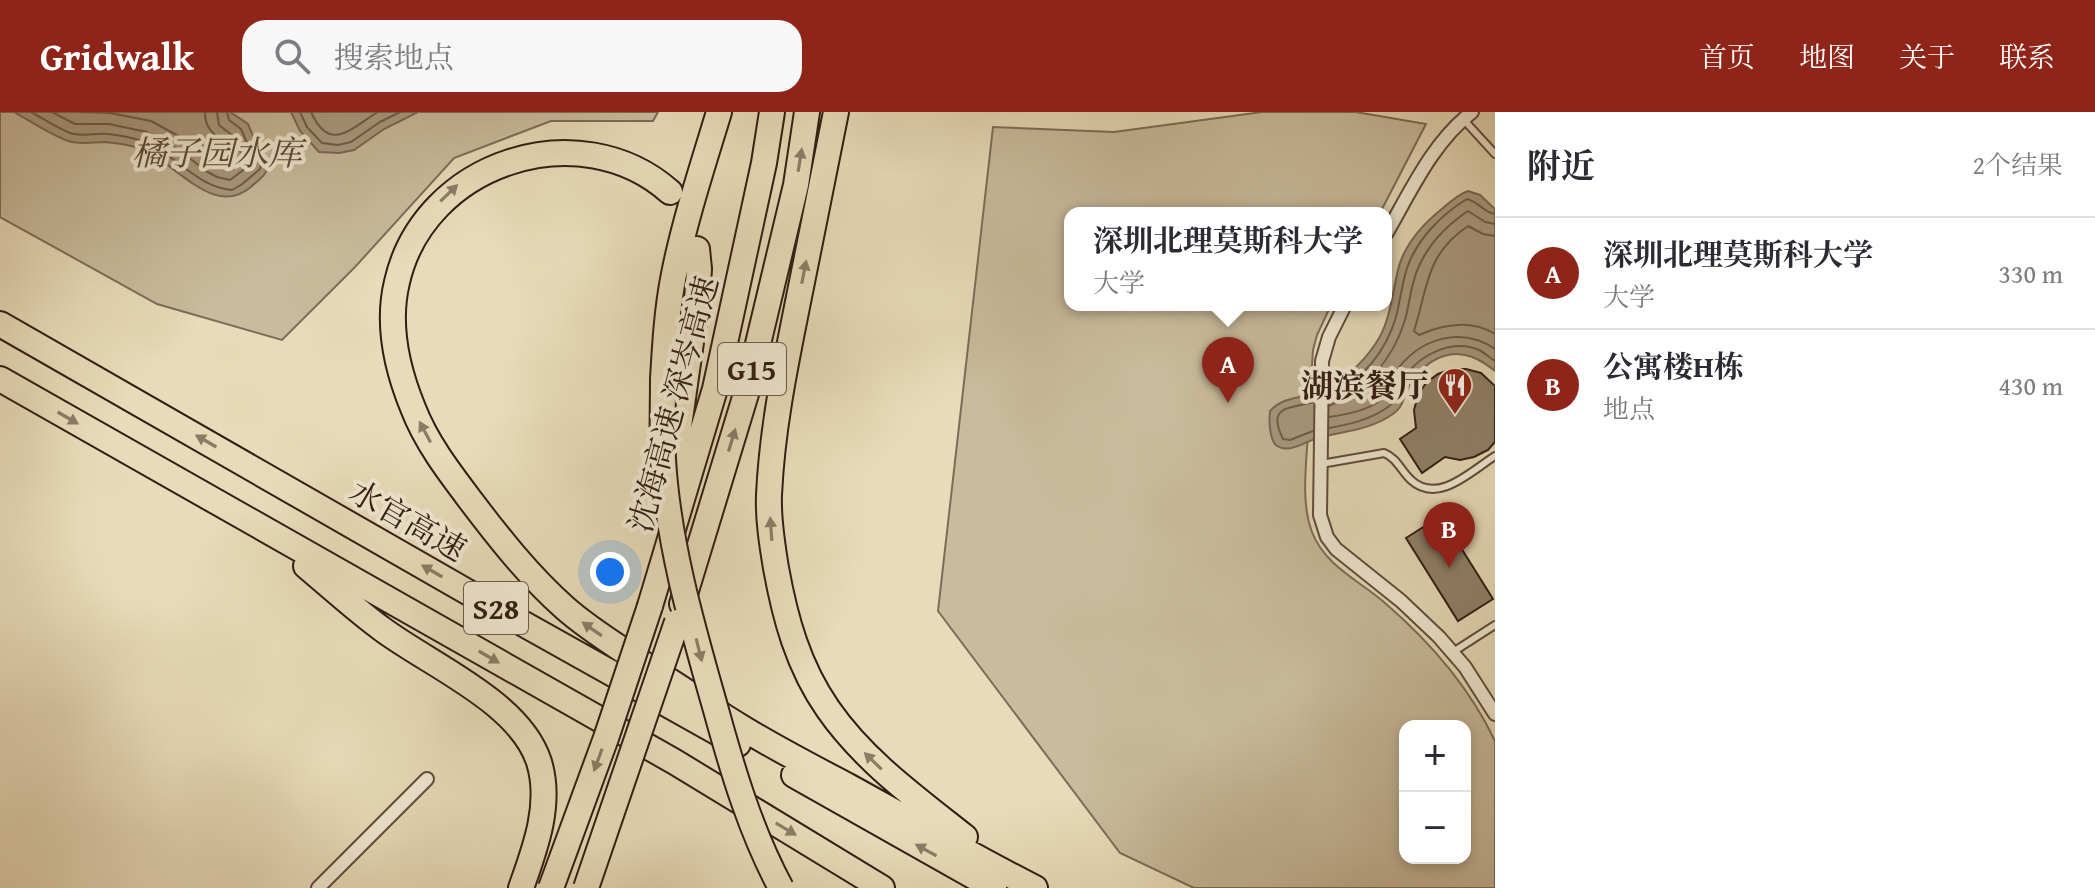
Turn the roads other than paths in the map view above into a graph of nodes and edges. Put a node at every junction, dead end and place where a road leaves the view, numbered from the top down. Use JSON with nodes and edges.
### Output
{"nodes":[{"id":1,"x":719,"y":112,"type":"edge"},
{"id":2,"x":772,"y":112,"type":"edge"},
{"id":3,"x":807,"y":112,"type":"edge"},
{"id":4,"x":836,"y":112,"type":"edge"},
{"id":5,"x":1467,"y":115,"type":"edge"},
{"id":6,"x":1495,"y":154,"type":"edge"},
{"id":7,"x":670,"y":192,"type":"dead end"},
{"id":8,"x":1392,"y":224,"type":"edge"},
{"id":9,"x":697,"y":249,"type":"dead end"},
{"id":10,"x":1342,"y":311,"type":"edge"},
{"id":11,"x":0,"y":324,"type":"edge"},
{"id":12,"x":0,"y":379,"type":"edge"},
{"id":13,"x":1495,"y":456,"type":"edge"},
{"id":14,"x":1321,"y":464,"type":"junction"},
{"id":15,"x":260,"y":527,"type":"junction"},
{"id":16,"x":652,"y":600,"type":"junction"},
{"id":17,"x":1495,"y":625,"type":"edge"},
{"id":18,"x":1453,"y":652,"type":"junction"},
{"id":19,"x":1495,"y":714,"type":"edge"},
{"id":20,"x":427,"y":779,"type":"dead end"},
{"id":21,"x":1028,"y":884,"type":"edge"},
{"id":22,"x":318,"y":888,"type":"edge"},
{"id":23,"x":521,"y":888,"type":"edge"},
{"id":24,"x":551,"y":888,"type":"edge"},
{"id":25,"x":586,"y":888,"type":"edge"},
{"id":26,"x":781,"y":888,"type":"edge"},
{"id":27,"x":882,"y":888,"type":"edge"},
{"id":28,"x":994,"y":888,"type":"edge"}],
"edges":[{"from":1,"to":26,"type":"highway","one_way":true,"bridge":true},
{"from":2,"to":16,"type":"highway","name":"沈海高速 深岑高速","number":"G15"},
{"from":25,"to":3,"type":"highway","name":"沈海高速 深岑高速","number":"G15","one_way":true,"bridge":true},
{"from":21,"to":4,"type":"highway","one_way":true},
{"from":5,"to":6,"type":"lane"},
{"from":5,"to":8,"type":"street"},
{"from":21,"to":7,"type":"highway","one_way":true},
{"from":9,"to":16,"type":"highway"},
{"from":10,"to":14,"type":"street"},
{"from":28,"to":11,"type":"highway","name":"水官高速","number":"S28","one_way":true},
{"from":12,"to":15,"type":"highway","number":"S28","one_way":true},
{"from":13,"to":14,"type":"lane"},
{"from":14,"to":18,"type":"street"},
{"from":15,"to":23,"type":"highway"},
{"from":15,"to":27,"type":"highway","number":"S28","one_way":true},
{"from":16,"to":24,"type":"highway","name":"沈海高速 深岑高速","number":"G15","one_way":true,"bridge":true},
{"from":17,"to":18,"type":"lane"},
{"from":18,"to":19,"type":"street"},
{"from":20,"to":22,"type":"street"}]}
